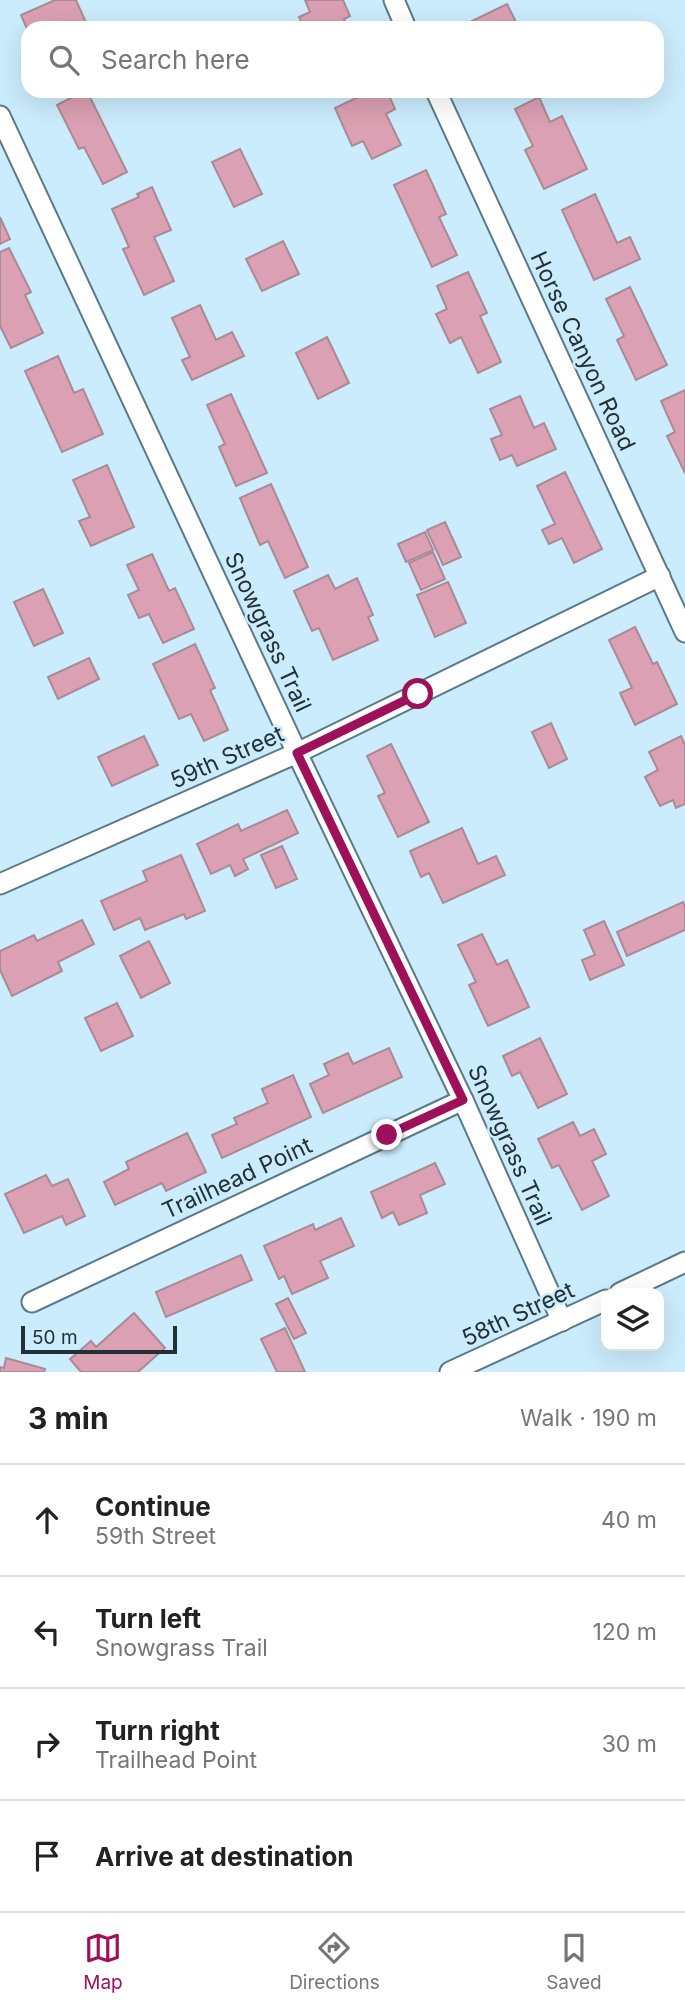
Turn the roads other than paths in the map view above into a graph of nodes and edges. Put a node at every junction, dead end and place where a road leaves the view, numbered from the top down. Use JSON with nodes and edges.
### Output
{"nodes":[{"id":1,"x":394,"y":0,"type":"edge"},
{"id":2,"x":404,"y":21,"type":"edge"},
{"id":3,"x":439,"y":98,"type":"edge"},
{"id":4,"x":0,"y":116,"type":"edge"},
{"id":5,"x":660,"y":576,"type":"junction"},
{"id":6,"x":685,"y":632,"type":"edge"},
{"id":7,"x":297,"y":753,"type":"junction"},
{"id":8,"x":0,"y":884,"type":"edge"},
{"id":9,"x":463,"y":1100,"type":"junction"},
{"id":10,"x":685,"y":1262,"type":"edge"},
{"id":11,"x":630,"y":1288,"type":"edge"},
{"id":12,"x":32,"y":1302,"type":"dead end"},
{"id":13,"x":601,"y":1302,"type":"edge"},
{"id":14,"x":562,"y":1321,"type":"junction"},
{"id":15,"x":450,"y":1372,"type":"edge"}],
"edges":[{"from":1,"to":2,"type":"street"},
{"from":3,"to":5,"type":"street","name":"Horse Canyon Road"},
{"from":4,"to":7,"type":"street","name":"Snowgrass Trail"},
{"from":5,"to":6,"type":"street","name":"Horse Canyon Road"},
{"from":5,"to":7,"type":"street","name":"59th Street"},
{"from":7,"to":8,"type":"street","name":"59th Street"},
{"from":7,"to":9,"type":"street","name":"Snowgrass Trail"},
{"from":9,"to":12,"type":"street","name":"Trailhead Point"},
{"from":9,"to":14,"type":"street","name":"Snowgrass Trail"},
{"from":10,"to":11,"type":"street"},
{"from":13,"to":14,"type":"street","name":"58th Street"},
{"from":14,"to":15,"type":"street","name":"58th Street"}]}
